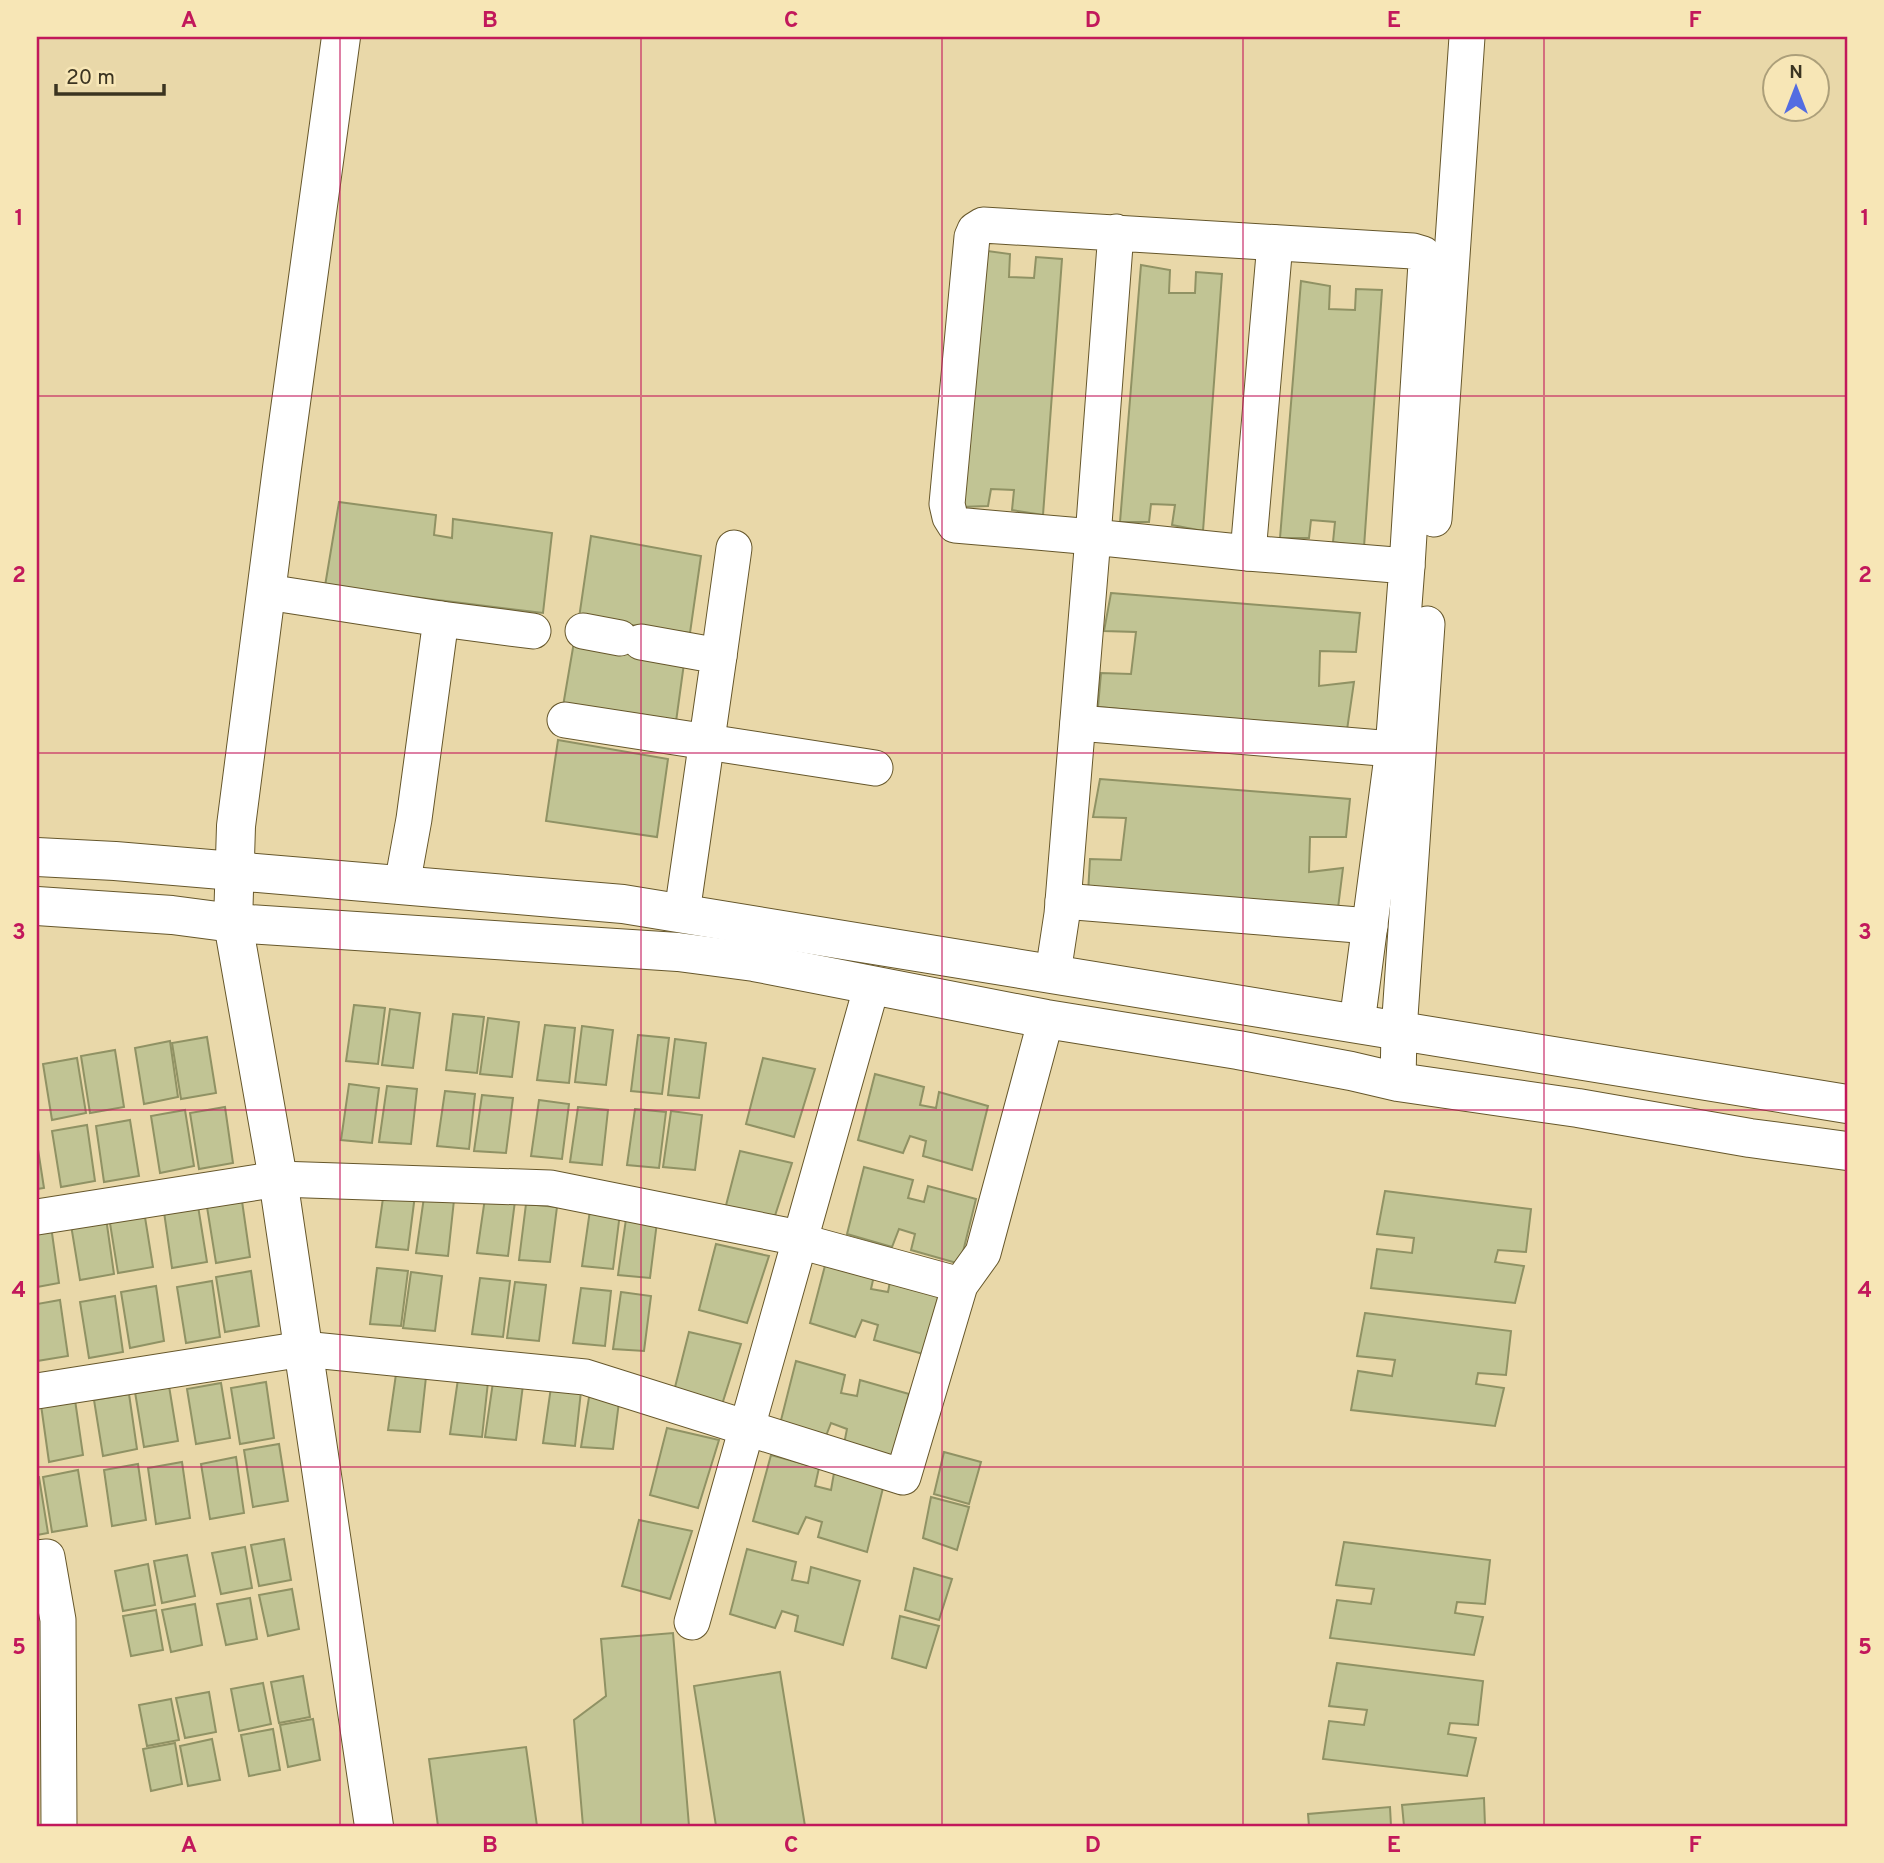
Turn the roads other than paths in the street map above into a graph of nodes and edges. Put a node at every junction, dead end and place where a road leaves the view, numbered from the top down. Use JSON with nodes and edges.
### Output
{"nodes":[{"id":1,"x":341,"y":37,"type":"edge"},
{"id":2,"x":1467,"y":37,"type":"edge"},
{"id":3,"x":1116,"y":232,"type":"junction"},
{"id":4,"x":1275,"y":243,"type":"junction"},
{"id":5,"x":1093,"y":537,"type":"junction"},
{"id":6,"x":734,"y":548,"type":"dead end"},
{"id":7,"x":1248,"y":553,"type":"junction"},
{"id":8,"x":1407,"y":566,"type":"junction"},
{"id":9,"x":267,"y":592,"type":"junction"},
{"id":10,"x":441,"y":619,"type":"junction"},
{"id":11,"x":533,"y":631,"type":"dead end"},
{"id":12,"x":583,"y":631,"type":"dead end"},
{"id":13,"x":719,"y":656,"type":"junction"},
{"id":14,"x":565,"y":720,"type":"dead end"},
{"id":15,"x":1078,"y":723,"type":"junction"},
{"id":16,"x":708,"y":741,"type":"junction"},
{"id":17,"x":1394,"y":749,"type":"junction"},
{"id":18,"x":876,"y":768,"type":"dead end"},
{"id":19,"x":37,"y":857,"type":"edge"},
{"id":20,"x":234,"y":871,"type":"junction"},
{"id":21,"x":402,"y":885,"type":"junction"},
{"id":22,"x":1063,"y":901,"type":"junction"},
{"id":23,"x":37,"y":906,"type":"edge"},
{"id":24,"x":682,"y":913,"type":"junction"},
{"id":25,"x":233,"y":923,"type":"junction"},
{"id":26,"x":1370,"y":926,"type":"junction"},
{"id":27,"x":1053,"y":973,"type":"junction"},
{"id":28,"x":872,"y":985,"type":"junction"},
{"id":29,"x":1046,"y":1019,"type":"junction"},
{"id":30,"x":1357,"y":1023,"type":"junction"},
{"id":31,"x":1399,"y":1031,"type":"junction"},
{"id":32,"x":1398,"y":1082,"type":"junction"},
{"id":33,"x":1847,"y":1104,"type":"edge"},
{"id":34,"x":1847,"y":1151,"type":"edge"},
{"id":35,"x":278,"y":1179,"type":"junction"},
{"id":36,"x":37,"y":1217,"type":"edge"},
{"id":37,"x":799,"y":1238,"type":"junction"},
{"id":38,"x":960,"y":1285,"type":"junction"},
{"id":39,"x":303,"y":1349,"type":"junction"},
{"id":40,"x":37,"y":1391,"type":"edge"},
{"id":41,"x":746,"y":1427,"type":"junction"},
{"id":42,"x":37,"y":1558,"type":"edge"},
{"id":43,"x":692,"y":1622,"type":"dead end"},
{"id":44,"x":58,"y":1826,"type":"edge"},
{"id":45,"x":374,"y":1826,"type":"edge"}],
"edges":[{"from":1,"to":9,"type":"street"},
{"from":2,"to":31,"type":"street"},
{"from":3,"to":4,"type":"street"},
{"from":3,"to":5,"type":"street"},
{"from":3,"to":5,"type":"street"},
{"from":4,"to":7,"type":"street"},
{"from":4,"to":8,"type":"street"},
{"from":5,"to":7,"type":"street"},
{"from":5,"to":15,"type":"street"},
{"from":6,"to":13,"type":"street"},
{"from":7,"to":8,"type":"street"},
{"from":8,"to":17,"type":"street"},
{"from":9,"to":10,"type":"street"},
{"from":9,"to":20,"type":"street"},
{"from":10,"to":11,"type":"street"},
{"from":10,"to":21,"type":"street"},
{"from":12,"to":13,"type":"street"},
{"from":13,"to":16,"type":"street"},
{"from":14,"to":16,"type":"street"},
{"from":15,"to":17,"type":"street"},
{"from":15,"to":22,"type":"street"},
{"from":16,"to":18,"type":"street"},
{"from":16,"to":24,"type":"street"},
{"from":17,"to":26,"type":"street"},
{"from":19,"to":20,"type":"street"},
{"from":20,"to":21,"type":"street"},
{"from":20,"to":25,"type":"street"},
{"from":21,"to":24,"type":"street"},
{"from":22,"to":26,"type":"street"},
{"from":22,"to":27,"type":"street"},
{"from":23,"to":25,"type":"street"},
{"from":24,"to":27,"type":"street"},
{"from":25,"to":28,"type":"street"},
{"from":25,"to":35,"type":"street"},
{"from":26,"to":30,"type":"street"},
{"from":27,"to":30,"type":"street"},
{"from":28,"to":29,"type":"street"},
{"from":28,"to":37,"type":"street"},
{"from":29,"to":32,"type":"street"},
{"from":29,"to":38,"type":"street"},
{"from":30,"to":31,"type":"street"},
{"from":31,"to":32,"type":"street"},
{"from":31,"to":33,"type":"street"},
{"from":32,"to":34,"type":"street"},
{"from":35,"to":36,"type":"street"},
{"from":35,"to":37,"type":"street"},
{"from":35,"to":39,"type":"street"},
{"from":37,"to":38,"type":"street"},
{"from":37,"to":41,"type":"street"},
{"from":38,"to":41,"type":"street"},
{"from":39,"to":40,"type":"street"},
{"from":39,"to":41,"type":"street"},
{"from":39,"to":45,"type":"street"},
{"from":41,"to":43,"type":"street"},
{"from":42,"to":44,"type":"street"}]}
